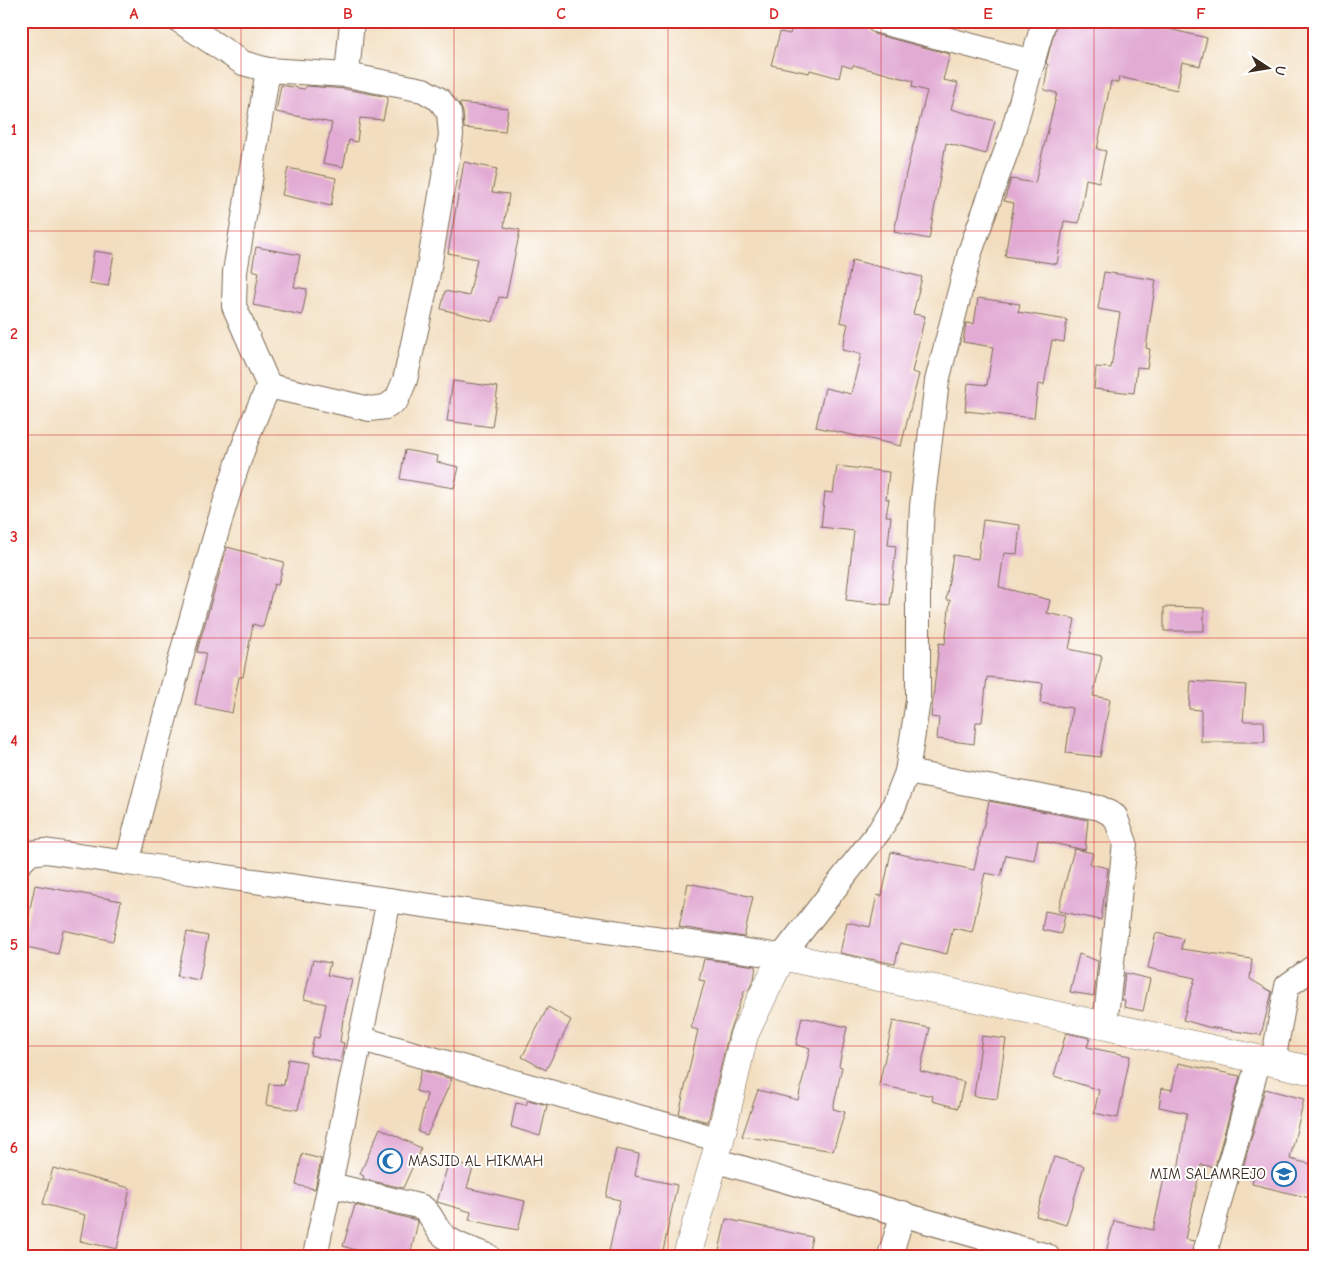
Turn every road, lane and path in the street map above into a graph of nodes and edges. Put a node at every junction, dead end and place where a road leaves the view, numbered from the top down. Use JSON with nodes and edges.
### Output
{"nodes":[{"id":1,"x":180,"y":21,"type":"edge"},
{"id":2,"x":352,"y":21,"type":"edge"},
{"id":3,"x":878,"y":21,"type":"edge"},
{"id":4,"x":1044,"y":21,"type":"edge"},
{"id":5,"x":1033,"y":62,"type":"junction"},
{"id":6,"x":268,"y":70,"type":"junction"},
{"id":7,"x":347,"y":75,"type":"junction"},
{"id":8,"x":269,"y":386,"type":"junction"},
{"id":9,"x":907,"y":772,"type":"junction"},
{"id":10,"x":21,"y":862,"type":"edge"},
{"id":11,"x":127,"y":863,"type":"junction"},
{"id":12,"x":389,"y":900,"type":"junction"},
{"id":13,"x":782,"y":956,"type":"junction"},
{"id":14,"x":1314,"y":967,"type":"edge"},
{"id":15,"x":1104,"y":1025,"type":"junction"},
{"id":16,"x":362,"y":1039,"type":"junction"},
{"id":17,"x":1266,"y":1060,"type":"junction"},
{"id":18,"x":1314,"y":1070,"type":"edge"},
{"id":19,"x":717,"y":1150,"type":"junction"},
{"id":20,"x":331,"y":1185,"type":"junction"},
{"id":21,"x":902,"y":1213,"type":"junction"},
{"id":22,"x":315,"y":1256,"type":"edge"},
{"id":23,"x":488,"y":1256,"type":"edge"},
{"id":24,"x":688,"y":1256,"type":"edge"},
{"id":25,"x":890,"y":1256,"type":"edge"},
{"id":26,"x":1047,"y":1256,"type":"edge"},
{"id":27,"x":1204,"y":1256,"type":"edge"}],
"edges":[{"from":1,"to":6,"type":"street"},
{"from":2,"to":7,"type":"street"},
{"from":3,"to":5,"type":"street"},
{"from":4,"to":5,"type":"street"},
{"from":5,"to":9,"type":"street"},
{"from":6,"to":7,"type":"street"},
{"from":6,"to":8,"type":"street"},
{"from":7,"to":8,"type":"street"},
{"from":8,"to":11,"type":"street"},
{"from":9,"to":13,"type":"street"},
{"from":9,"to":15,"type":"street"},
{"from":10,"to":11,"type":"street"},
{"from":11,"to":12,"type":"street"},
{"from":12,"to":13,"type":"street"},
{"from":12,"to":16,"type":"street"},
{"from":13,"to":15,"type":"street"},
{"from":13,"to":19,"type":"street"},
{"from":14,"to":17,"type":"street"},
{"from":15,"to":17,"type":"street"},
{"from":16,"to":19,"type":"street"},
{"from":16,"to":20,"type":"street"},
{"from":17,"to":18,"type":"street"},
{"from":17,"to":27,"type":"street"},
{"from":19,"to":21,"type":"street"},
{"from":19,"to":24,"type":"street"},
{"from":20,"to":22,"type":"street"},
{"from":20,"to":23,"type":"street"},
{"from":21,"to":25,"type":"street"},
{"from":21,"to":26,"type":"street"}]}
